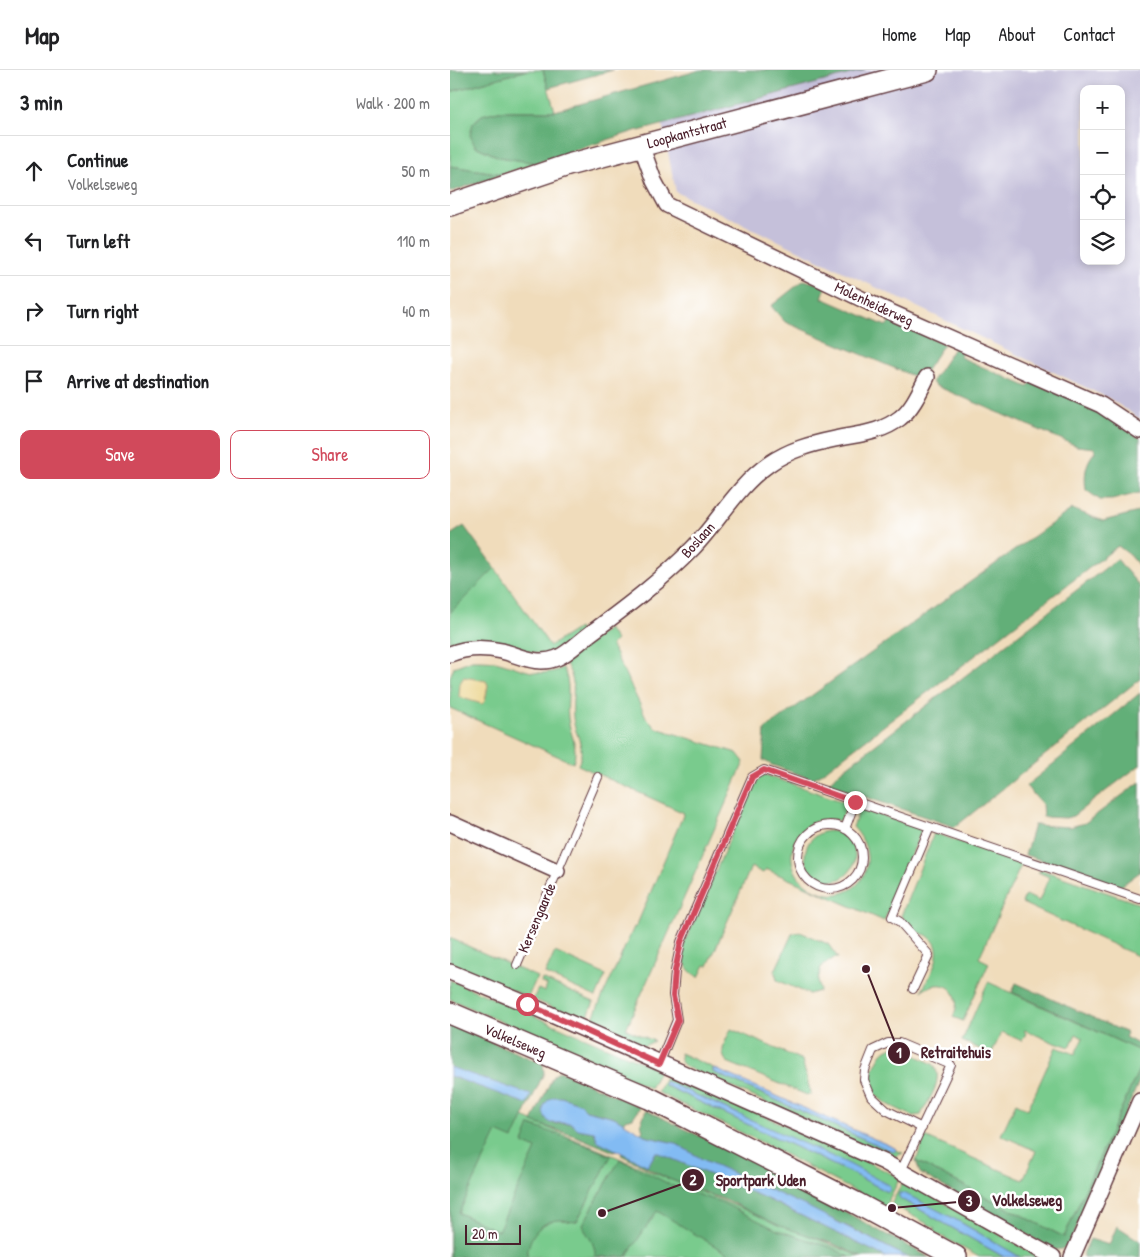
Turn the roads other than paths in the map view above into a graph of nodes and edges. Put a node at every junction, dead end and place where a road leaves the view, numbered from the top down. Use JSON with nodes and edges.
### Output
{"nodes":[{"id":1,"x":927,"y":70,"type":"edge"},
{"id":2,"x":641,"y":145,"type":"junction"},
{"id":3,"x":450,"y":206,"type":"edge"},
{"id":4,"x":927,"y":378,"type":"dead end"},
{"id":5,"x":1140,"y":432,"type":"edge"},
{"id":6,"x":450,"y":654,"type":"edge"},
{"id":7,"x":598,"y":777,"type":"dead end"},
{"id":8,"x":855,"y":802,"type":"junction"},
{"id":9,"x":450,"y":823,"type":"edge"},
{"id":10,"x":930,"y":827,"type":"junction"},
{"id":11,"x":845,"y":829,"type":"junction"},
{"id":12,"x":557,"y":871,"type":"junction"},
{"id":13,"x":1140,"y":899,"type":"edge"},
{"id":14,"x":516,"y":965,"type":"dead end"},
{"id":15,"x":450,"y":972,"type":"edge"},
{"id":16,"x":913,"y":990,"type":"dead end"},
{"id":17,"x":450,"y":1013,"type":"edge"},
{"id":18,"x":663,"y":1065,"type":"junction"},
{"id":19,"x":1140,"y":1101,"type":"edge"},
{"id":20,"x":922,"y":1128,"type":"junction"},
{"id":21,"x":901,"y":1171,"type":"junction"},
{"id":22,"x":956,"y":1257,"type":"edge"},
{"id":23,"x":1053,"y":1257,"type":"edge"},
{"id":24,"x":1072,"y":1257,"type":"edge"}],
"edges":[{"from":1,"to":2,"type":"street","name":"Loopkantstraat"},
{"from":2,"to":3,"type":"street","name":"Loopkantstraat"},
{"from":2,"to":5,"type":"street","name":"Molenheiderweg"},
{"from":4,"to":6,"type":"street","name":"Boslaan"},
{"from":7,"to":12,"type":"lane","name":"Kersengaarde"},
{"from":8,"to":10,"type":"lane"},
{"from":8,"to":11,"type":"lane"},
{"from":8,"to":18,"type":"lane"},
{"from":9,"to":12,"type":"street","name":"Kersengaarde"},
{"from":10,"to":13,"type":"lane"},
{"from":10,"to":16,"type":"lane"},
{"from":11,"to":11,"type":"lane"},
{"from":12,"to":14,"type":"lane","name":"Kersengaarde"},
{"from":15,"to":18,"type":"street"},
{"from":17,"to":22,"type":"street","name":"Volkelseweg"},
{"from":18,"to":21,"type":"street"},
{"from":19,"to":24,"type":"street"},
{"from":20,"to":20,"type":"lane"},
{"from":20,"to":21,"type":"lane"},
{"from":21,"to":23,"type":"street"}]}
